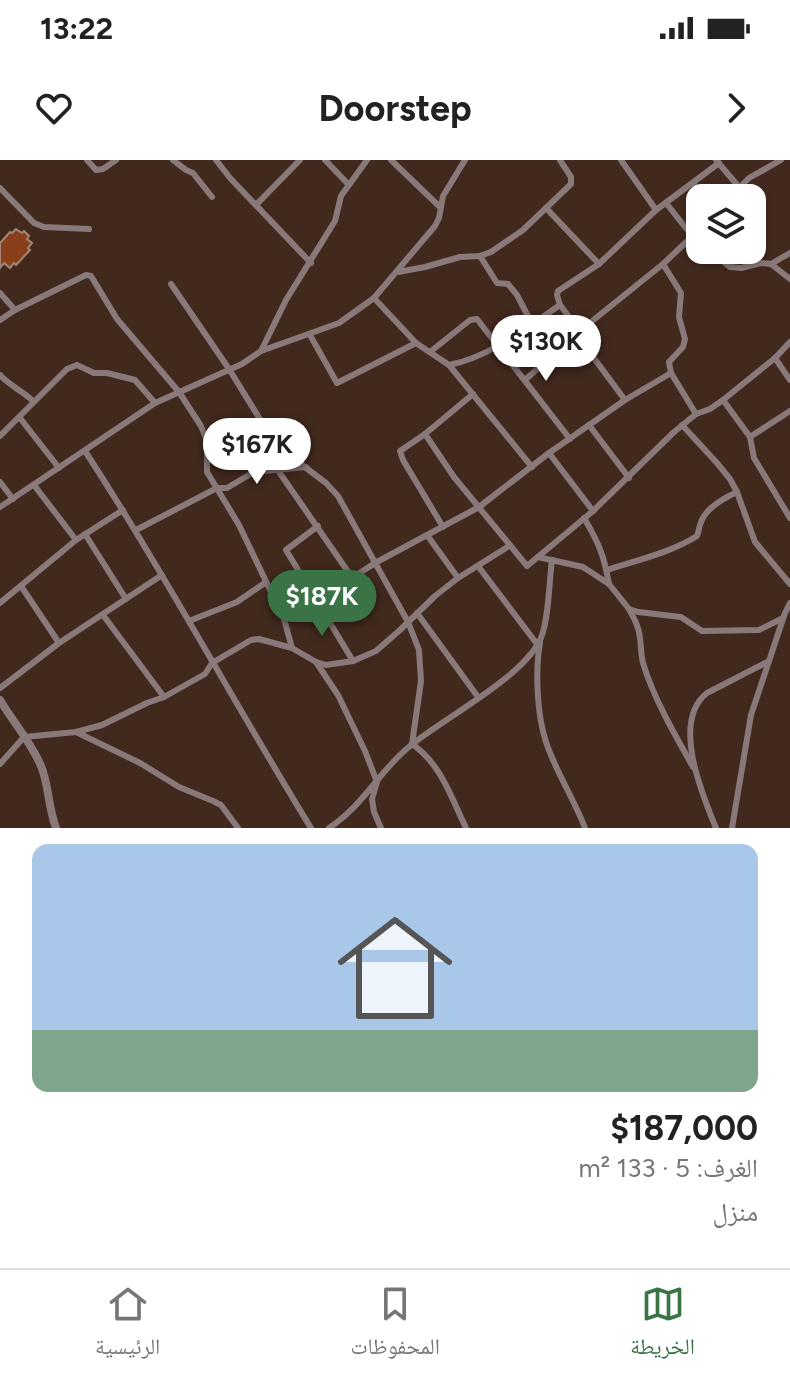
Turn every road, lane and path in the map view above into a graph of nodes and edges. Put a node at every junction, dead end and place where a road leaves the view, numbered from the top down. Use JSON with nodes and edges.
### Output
{"nodes":[{"id":1,"x":87,"y":160,"type":"edge"},
{"id":2,"x":116,"y":160,"type":"edge"},
{"id":3,"x":173,"y":160,"type":"edge"},
{"id":4,"x":216,"y":160,"type":"edge"},
{"id":5,"x":300,"y":160,"type":"edge"},
{"id":6,"x":325,"y":160,"type":"edge"},
{"id":7,"x":367,"y":160,"type":"edge"},
{"id":8,"x":391,"y":160,"type":"edge"},
{"id":9,"x":465,"y":160,"type":"edge"},
{"id":10,"x":560,"y":160,"type":"edge"},
{"id":11,"x":621,"y":160,"type":"edge"},
{"id":12,"x":781,"y":160,"type":"edge"},
{"id":13,"x":718,"y":162,"type":"edge"},
{"id":14,"x":693,"y":183,"type":"joint"},
{"id":15,"x":348,"y":184,"type":"junction"},
{"id":16,"x":736,"y":184,"type":"edge"},
{"id":17,"x":742,"y":184,"type":"edge"},
{"id":18,"x":0,"y":188,"type":"edge"},
{"id":19,"x":212,"y":197,"type":"dead end"},
{"id":20,"x":666,"y":203,"type":"junction"},
{"id":21,"x":256,"y":205,"type":"junction"},
{"id":22,"x":441,"y":207,"type":"junction"},
{"id":23,"x":546,"y":208,"type":"junction"},
{"id":24,"x":656,"y":210,"type":"junction"},
{"id":25,"x":686,"y":228,"type":"edge"},
{"id":26,"x":89,"y":229,"type":"dead end"},
{"id":27,"x":686,"y":243,"type":"edge"},
{"id":28,"x":790,"y":253,"type":"edge"},
{"id":29,"x":480,"y":256,"type":"junction"},
{"id":30,"x":311,"y":263,"type":"junction"},
{"id":31,"x":599,"y":264,"type":"junction"},
{"id":32,"x":663,"y":264,"type":"junction"},
{"id":33,"x":726,"y":264,"type":"edge"},
{"id":34,"x":757,"y":264,"type":"edge"},
{"id":35,"x":766,"y":264,"type":"edge"},
{"id":36,"x":771,"y":264,"type":"junction"},
{"id":37,"x":397,"y":272,"type":"junction"},
{"id":38,"x":790,"y":279,"type":"edge"},
{"id":39,"x":171,"y":284,"type":"dead end"},
{"id":40,"x":0,"y":293,"type":"edge"},
{"id":41,"x":374,"y":298,"type":"junction"},
{"id":42,"x":560,"y":305,"type":"junction"},
{"id":43,"x":15,"y":310,"type":"junction"},
{"id":44,"x":0,"y":320,"type":"edge"},
{"id":45,"x":532,"y":324,"type":"junction"},
{"id":46,"x":578,"y":332,"type":"junction"},
{"id":47,"x":310,"y":335,"type":"junction"},
{"id":48,"x":790,"y":342,"type":"edge"},
{"id":49,"x":416,"y":343,"type":"junction"},
{"id":50,"x":497,"y":346,"type":"junction"},
{"id":51,"x":261,"y":351,"type":"junction"},
{"id":52,"x":430,"y":352,"type":"junction"},
{"id":53,"x":775,"y":358,"type":"junction"},
{"id":54,"x":449,"y":365,"type":"junction"},
{"id":55,"x":229,"y":369,"type":"junction"},
{"id":56,"x":671,"y":373,"type":"junction"},
{"id":57,"x":1,"y":379,"type":"edge"},
{"id":58,"x":525,"y":380,"type":"junction"},
{"id":59,"x":790,"y":380,"type":"edge"},
{"id":60,"x":179,"y":392,"type":"junction"},
{"id":61,"x":473,"y":394,"type":"junction"},
{"id":62,"x":625,"y":400,"type":"junction"},
{"id":63,"x":723,"y":400,"type":"junction"},
{"id":64,"x":33,"y":401,"type":"junction"},
{"id":65,"x":155,"y":403,"type":"junction"},
{"id":66,"x":790,"y":411,"type":"edge"},
{"id":67,"x":696,"y":414,"type":"junction"},
{"id":68,"x":20,"y":418,"type":"junction"},
{"id":69,"x":589,"y":425,"type":"junction"},
{"id":70,"x":682,"y":425,"type":"junction"},
{"id":71,"x":425,"y":434,"type":"junction"},
{"id":72,"x":0,"y":436,"type":"edge"},
{"id":73,"x":750,"y":437,"type":"junction"},
{"id":74,"x":570,"y":439,"type":"junction"},
{"id":75,"x":85,"y":451,"type":"junction"},
{"id":76,"x":549,"y":453,"type":"junction"},
{"id":77,"x":306,"y":467,"type":"junction"},
{"id":78,"x":532,"y":467,"type":"junction"},
{"id":79,"x":59,"y":468,"type":"junction"},
{"id":80,"x":277,"y":469,"type":"junction"},
{"id":81,"x":629,"y":478,"type":"junction"},
{"id":82,"x":0,"y":482,"type":"edge"},
{"id":83,"x":34,"y":485,"type":"junction"},
{"id":84,"x":217,"y":488,"type":"junction"},
{"id":85,"x":737,"y":492,"type":"junction"},
{"id":86,"x":13,"y":499,"type":"junction"},
{"id":87,"x":0,"y":507,"type":"edge"},
{"id":88,"x":479,"y":507,"type":"junction"},
{"id":89,"x":123,"y":510,"type":"junction"},
{"id":90,"x":593,"y":511,"type":"junction"},
{"id":91,"x":584,"y":518,"type":"junction"},
{"id":92,"x":790,"y":518,"type":"edge"},
{"id":93,"x":318,"y":526,"type":"junction"},
{"id":94,"x":443,"y":527,"type":"junction"},
{"id":95,"x":136,"y":530,"type":"junction"},
{"id":96,"x":85,"y":534,"type":"junction"},
{"id":97,"x":427,"y":535,"type":"junction"},
{"id":98,"x":76,"y":540,"type":"junction"},
{"id":99,"x":509,"y":546,"type":"junction"},
{"id":100,"x":538,"y":557,"type":"junction"},
{"id":101,"x":552,"y":560,"type":"junction"},
{"id":102,"x":375,"y":563,"type":"junction"},
{"id":103,"x":478,"y":566,"type":"junction"},
{"id":104,"x":607,"y":570,"type":"junction"},
{"id":105,"x":162,"y":575,"type":"junction"},
{"id":106,"x":351,"y":576,"type":"junction"},
{"id":107,"x":458,"y":578,"type":"junction"},
{"id":108,"x":266,"y":582,"type":"junction"},
{"id":109,"x":609,"y":584,"type":"junction"},
{"id":110,"x":790,"y":584,"type":"edge"},
{"id":111,"x":21,"y":586,"type":"junction"},
{"id":112,"x":126,"y":599,"type":"junction"},
{"id":113,"x":318,"y":600,"type":"junction"},
{"id":114,"x":0,"y":603,"type":"edge"},
{"id":115,"x":790,"y":603,"type":"edge"},
{"id":116,"x":629,"y":609,"type":"junction"},
{"id":117,"x":417,"y":613,"type":"junction"},
{"id":118,"x":103,"y":615,"type":"junction"},
{"id":119,"x":783,"y":618,"type":"junction"},
{"id":120,"x":284,"y":619,"type":"junction"},
{"id":121,"x":189,"y":621,"type":"junction"},
{"id":122,"x":408,"y":622,"type":"junction"},
{"id":123,"x":539,"y":642,"type":"junction"},
{"id":124,"x":59,"y":643,"type":"junction"},
{"id":125,"x":292,"y":648,"type":"junction"},
{"id":126,"x":353,"y":661,"type":"junction"},
{"id":127,"x":769,"y":661,"type":"junction"},
{"id":128,"x":316,"y":662,"type":"junction"},
{"id":129,"x":212,"y":663,"type":"junction"},
{"id":130,"x":0,"y":688,"type":"edge"},
{"id":131,"x":164,"y":697,"type":"junction"},
{"id":132,"x":478,"y":697,"type":"junction"},
{"id":133,"x":0,"y":700,"type":"edge"},
{"id":134,"x":76,"y":732,"type":"junction"},
{"id":135,"x":24,"y":737,"type":"junction"},
{"id":136,"x":412,"y":744,"type":"junction"},
{"id":137,"x":0,"y":764,"type":"edge"},
{"id":138,"x":695,"y":769,"type":"junction"},
{"id":139,"x":377,"y":782,"type":"junction"},
{"id":140,"x":56,"y":828,"type":"edge"},
{"id":141,"x":238,"y":828,"type":"edge"},
{"id":142,"x":311,"y":828,"type":"edge"},
{"id":143,"x":329,"y":828,"type":"edge"},
{"id":144,"x":381,"y":828,"type":"edge"},
{"id":145,"x":466,"y":828,"type":"edge"},
{"id":146,"x":585,"y":828,"type":"edge"},
{"id":147,"x":716,"y":828,"type":"edge"},
{"id":148,"x":732,"y":828,"type":"edge"}],
"edges":[{"from":1,"to":2,"type":"street"},
{"from":3,"to":19,"type":"street"},
{"from":4,"to":21,"type":"street"},
{"from":5,"to":21,"type":"street"},
{"from":6,"to":15,"type":"street"},
{"from":7,"to":15,"type":"street"},
{"from":8,"to":22,"type":"street"},
{"from":9,"to":22,"type":"street"},
{"from":10,"to":23,"type":"street"},
{"from":11,"to":24,"type":"street"},
{"from":12,"to":17,"type":"street"},
{"from":13,"to":14,"type":"street"},
{"from":13,"to":16,"type":"street"},
{"from":14,"to":20,"type":"street"},
{"from":15,"to":30,"type":"street"},
{"from":18,"to":26,"type":"street"},
{"from":20,"to":24,"type":"street"},
{"from":20,"to":25,"type":"street"},
{"from":21,"to":30,"type":"street"},
{"from":22,"to":37,"type":"street"},
{"from":23,"to":29,"type":"street"},
{"from":23,"to":31,"type":"street"},
{"from":24,"to":31,"type":"street"},
{"from":27,"to":32,"type":"street"},
{"from":28,"to":36,"type":"street"},
{"from":29,"to":37,"type":"street"},
{"from":29,"to":45,"type":"street"},
{"from":30,"to":51,"type":"street"},
{"from":31,"to":42,"type":"street"},
{"from":32,"to":46,"type":"street"},
{"from":32,"to":56,"type":"street"},
{"from":33,"to":34,"type":"street"},
{"from":35,"to":36,"type":"street"},
{"from":36,"to":38,"type":"street"},
{"from":37,"to":41,"type":"street"},
{"from":39,"to":55,"type":"street"},
{"from":40,"to":43,"type":"street"},
{"from":41,"to":47,"type":"street"},
{"from":41,"to":49,"type":"street"},
{"from":42,"to":45,"type":"street"},
{"from":42,"to":46,"type":"street"},
{"from":43,"to":44,"type":"street"},
{"from":43,"to":60,"type":"street"},
{"from":45,"to":50,"type":"street"},
{"from":46,"to":58,"type":"street"},
{"from":46,"to":62,"type":"street"},
{"from":47,"to":49,"type":"street"},
{"from":47,"to":51,"type":"street"},
{"from":48,"to":53,"type":"street"},
{"from":49,"to":52,"type":"street"},
{"from":50,"to":52,"type":"street"},
{"from":50,"to":54,"type":"street"},
{"from":50,"to":58,"type":"street"},
{"from":51,"to":55,"type":"street"},
{"from":52,"to":54,"type":"street"},
{"from":53,"to":59,"type":"street"},
{"from":53,"to":63,"type":"street"},
{"from":54,"to":61,"type":"street"},
{"from":55,"to":60,"type":"street"},
{"from":55,"to":77,"type":"street"},
{"from":56,"to":62,"type":"street"},
{"from":56,"to":67,"type":"street"},
{"from":57,"to":64,"type":"street"},
{"from":58,"to":74,"type":"street"},
{"from":60,"to":65,"type":"street"},
{"from":60,"to":84,"type":"street"},
{"from":61,"to":71,"type":"street"},
{"from":61,"to":78,"type":"street"},
{"from":62,"to":69,"type":"street"},
{"from":63,"to":67,"type":"street"},
{"from":63,"to":73,"type":"street"},
{"from":64,"to":65,"type":"street"},
{"from":64,"to":68,"type":"street"},
{"from":65,"to":75,"type":"street"},
{"from":66,"to":73,"type":"street"},
{"from":67,"to":70,"type":"street"},
{"from":68,"to":72,"type":"street"},
{"from":68,"to":79,"type":"street"},
{"from":69,"to":74,"type":"street"},
{"from":69,"to":81,"type":"street"},
{"from":70,"to":81,"type":"street"},
{"from":70,"to":85,"type":"street"},
{"from":71,"to":88,"type":"street"},
{"from":71,"to":94,"type":"street"},
{"from":73,"to":92,"type":"street"},
{"from":74,"to":76,"type":"street"},
{"from":75,"to":79,"type":"street"},
{"from":75,"to":89,"type":"street"},
{"from":76,"to":78,"type":"street"},
{"from":76,"to":90,"type":"street"},
{"from":77,"to":80,"type":"street"},
{"from":77,"to":102,"type":"street"},
{"from":78,"to":88,"type":"street"},
{"from":79,"to":83,"type":"street"},
{"from":80,"to":84,"type":"street"},
{"from":80,"to":93,"type":"street"},
{"from":81,"to":90,"type":"street"},
{"from":82,"to":86,"type":"street"},
{"from":83,"to":86,"type":"street"},
{"from":83,"to":98,"type":"street"},
{"from":84,"to":95,"type":"street"},
{"from":84,"to":108,"type":"street"},
{"from":85,"to":104,"type":"street"},
{"from":85,"to":110,"type":"street"},
{"from":86,"to":87,"type":"street"},
{"from":88,"to":94,"type":"street"},
{"from":88,"to":99,"type":"street"},
{"from":89,"to":95,"type":"street"},
{"from":89,"to":96,"type":"street"},
{"from":90,"to":91,"type":"street"},
{"from":91,"to":100,"type":"street"},
{"from":91,"to":104,"type":"street"},
{"from":93,"to":106,"type":"street"},
{"from":93,"to":113,"type":"street"},
{"from":94,"to":97,"type":"street"},
{"from":95,"to":105,"type":"street"},
{"from":96,"to":98,"type":"street"},
{"from":96,"to":112,"type":"street"},
{"from":97,"to":102,"type":"street"},
{"from":97,"to":107,"type":"street"},
{"from":98,"to":111,"type":"street"},
{"from":99,"to":100,"type":"street"},
{"from":99,"to":103,"type":"street"},
{"from":100,"to":101,"type":"street"},
{"from":101,"to":109,"type":"street"},
{"from":101,"to":123,"type":"street"},
{"from":102,"to":106,"type":"street"},
{"from":102,"to":122,"type":"street"},
{"from":103,"to":107,"type":"street"},
{"from":103,"to":123,"type":"street"},
{"from":104,"to":109,"type":"street"},
{"from":105,"to":112,"type":"street"},
{"from":105,"to":121,"type":"street"},
{"from":106,"to":113,"type":"street"},
{"from":107,"to":117,"type":"street"},
{"from":108,"to":120,"type":"street"},
{"from":108,"to":121,"type":"street"},
{"from":109,"to":116,"type":"street"},
{"from":111,"to":114,"type":"street"},
{"from":111,"to":124,"type":"street"},
{"from":112,"to":118,"type":"street"},
{"from":113,"to":120,"type":"street"},
{"from":113,"to":126,"type":"street"},
{"from":115,"to":119,"type":"street"},
{"from":116,"to":119,"type":"street"},
{"from":116,"to":138,"type":"street"},
{"from":117,"to":122,"type":"street"},
{"from":117,"to":132,"type":"street"},
{"from":118,"to":124,"type":"street"},
{"from":118,"to":131,"type":"street"},
{"from":119,"to":127,"type":"street"},
{"from":120,"to":125,"type":"street"},
{"from":121,"to":129,"type":"street"},
{"from":122,"to":126,"type":"street"},
{"from":122,"to":136,"type":"street"},
{"from":123,"to":132,"type":"street"},
{"from":123,"to":146,"type":"street"},
{"from":124,"to":130,"type":"street"},
{"from":125,"to":128,"type":"street"},
{"from":125,"to":129,"type":"street"},
{"from":126,"to":128,"type":"street"},
{"from":127,"to":138,"type":"street"},
{"from":127,"to":148,"type":"street"},
{"from":128,"to":139,"type":"street"},
{"from":129,"to":131,"type":"street"},
{"from":129,"to":142,"type":"street"},
{"from":131,"to":134,"type":"street"},
{"from":132,"to":136,"type":"street"},
{"from":133,"to":135,"type":"street"},
{"from":134,"to":135,"type":"street"},
{"from":134,"to":141,"type":"street"},
{"from":135,"to":137,"type":"street"},
{"from":135,"to":140,"type":"street"},
{"from":136,"to":139,"type":"street"},
{"from":136,"to":145,"type":"street"},
{"from":138,"to":147,"type":"street"},
{"from":139,"to":143,"type":"street"},
{"from":139,"to":144,"type":"street"}]}
